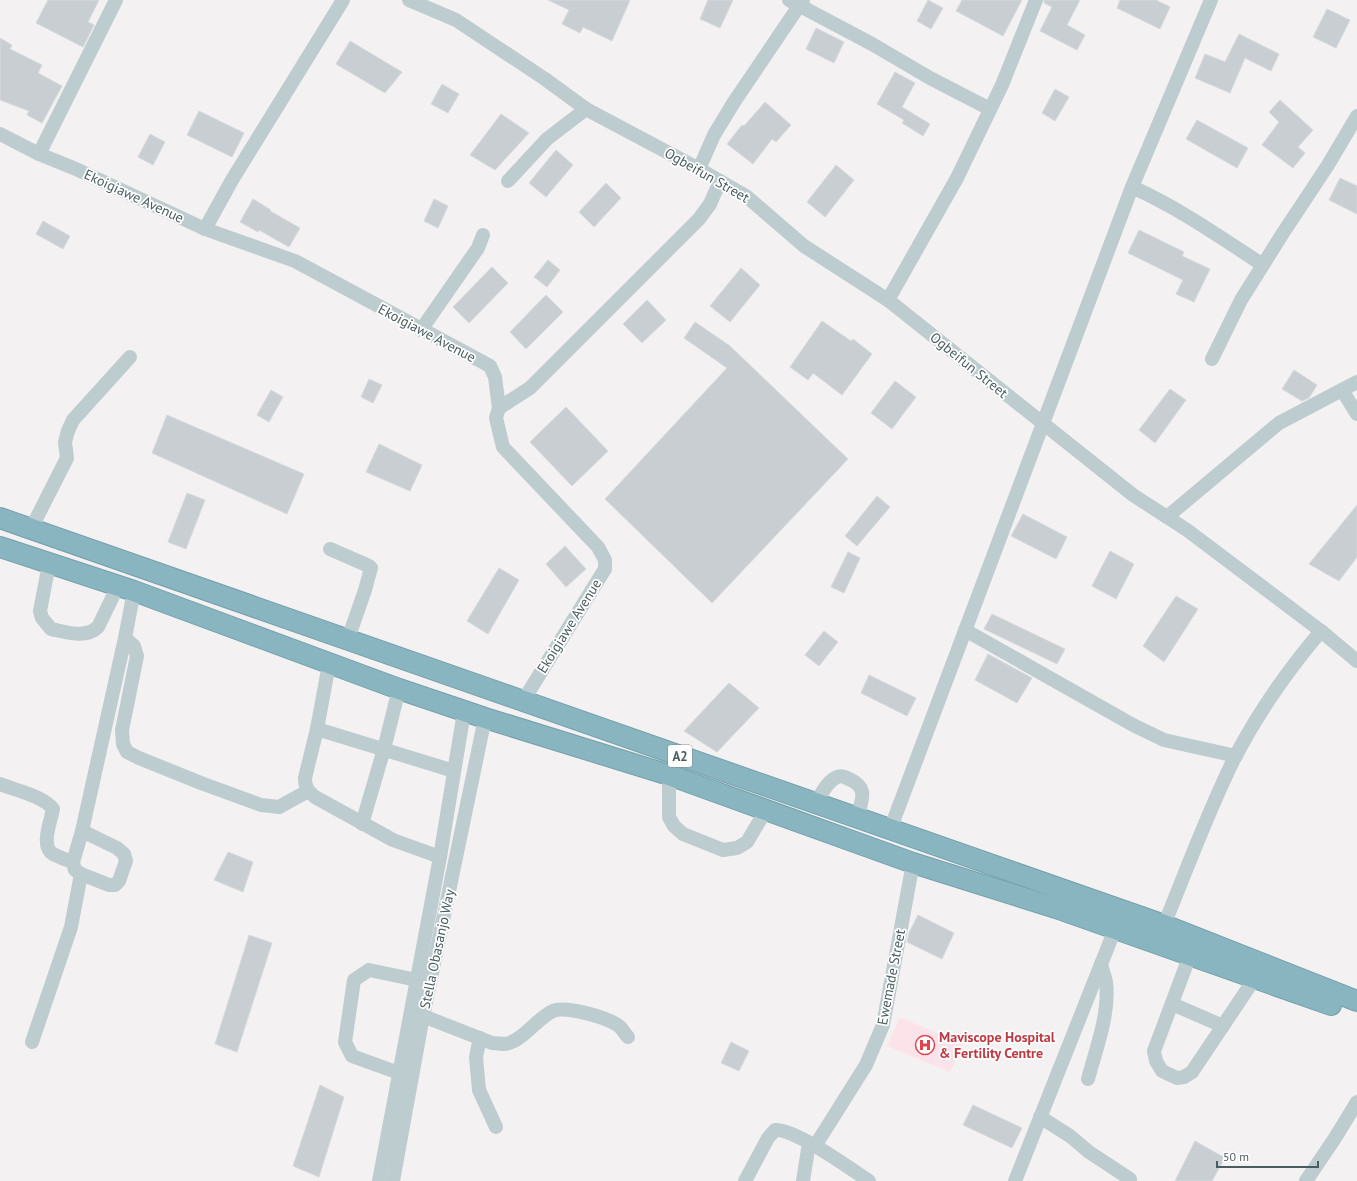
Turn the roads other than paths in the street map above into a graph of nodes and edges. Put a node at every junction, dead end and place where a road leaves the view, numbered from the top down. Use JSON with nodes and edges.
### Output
{"nodes":[{"id":1,"x":116,"y":0,"type":"edge"},
{"id":2,"x":343,"y":0,"type":"edge"},
{"id":3,"x":409,"y":0,"type":"edge"},
{"id":4,"x":1036,"y":0,"type":"edge"},
{"id":5,"x":1211,"y":0,"type":"edge"},
{"id":6,"x":797,"y":2,"type":"edge"},
{"id":7,"x":586,"y":109,"type":"junction"},
{"id":8,"x":990,"y":110,"type":"junction"},
{"id":9,"x":1357,"y":116,"type":"edge"},
{"id":10,"x":0,"y":134,"type":"edge"},
{"id":11,"x":39,"y":154,"type":"junction"},
{"id":12,"x":699,"y":169,"type":"junction"},
{"id":13,"x":720,"y":181,"type":"junction"},
{"id":14,"x":508,"y":182,"type":"dead end"},
{"id":15,"x":1132,"y":187,"type":"junction"},
{"id":16,"x":205,"y":228,"type":"junction"},
{"id":17,"x":483,"y":235,"type":"dead end"},
{"id":18,"x":1263,"y":265,"type":"junction"},
{"id":19,"x":888,"y":300,"type":"junction"},
{"id":20,"x":421,"y":330,"type":"junction"},
{"id":21,"x":130,"y":357,"type":"dead end"},
{"id":22,"x":1212,"y":359,"type":"dead end"},
{"id":23,"x":1357,"y":382,"type":"edge"},
{"id":24,"x":1342,"y":390,"type":"junction"},
{"id":25,"x":499,"y":408,"type":"junction"},
{"id":26,"x":1357,"y":414,"type":"edge"},
{"id":27,"x":1043,"y":424,"type":"junction"},
{"id":28,"x":1167,"y":517,"type":"junction"},
{"id":29,"x":0,"y":518,"type":"edge"},
{"id":30,"x":31,"y":529,"type":"junction"},
{"id":31,"x":0,"y":547,"type":"edge"},
{"id":32,"x":330,"y":549,"type":"dead end"},
{"id":33,"x":49,"y":564,"type":"junction"},
{"id":34,"x":126,"y":589,"type":"junction"},
{"id":35,"x":965,"y":630,"type":"junction"},
{"id":36,"x":1321,"y":631,"type":"junction"},
{"id":37,"x":125,"y":638,"type":"junction"},
{"id":38,"x":348,"y":639,"type":"junction"},
{"id":39,"x":1357,"y":661,"type":"edge"},
{"id":40,"x":329,"y":664,"type":"junction"},
{"id":41,"x":399,"y":690,"type":"junction"},
{"id":42,"x":523,"y":701,"type":"junction"},
{"id":43,"x":464,"y":712,"type":"junction"},
{"id":44,"x":485,"y":718,"type":"junction"},
{"id":45,"x":317,"y":729,"type":"junction"},
{"id":46,"x":384,"y":749,"type":"junction"},
{"id":47,"x":1236,"y":756,"type":"junction"},
{"id":48,"x":454,"y":771,"type":"junction"},
{"id":49,"x":669,"y":775,"type":"junction"},
{"id":50,"x":0,"y":784,"type":"edge"},
{"id":51,"x":308,"y":791,"type":"junction"},
{"id":52,"x":815,"y":804,"type":"junction"},
{"id":53,"x":766,"y":810,"type":"junction"},
{"id":54,"x":857,"y":818,"type":"junction"},
{"id":55,"x":362,"y":824,"type":"junction"},
{"id":56,"x":890,"y":830,"type":"junction"},
{"id":57,"x":82,"y":831,"type":"junction"},
{"id":58,"x":440,"y":857,"type":"junction"},
{"id":59,"x":913,"y":863,"type":"junction"},
{"id":60,"x":77,"y":868,"type":"junction"},
{"id":61,"x":1164,"y":925,"type":"junction"},
{"id":62,"x":1115,"y":929,"type":"junction"},
{"id":63,"x":1190,"y":955,"type":"junction"},
{"id":64,"x":1101,"y":964,"type":"junction"},
{"id":65,"x":1255,"y":978,"type":"junction"},
{"id":66,"x":417,"y":980,"type":"junction"},
{"id":67,"x":1357,"y":1001,"type":"edge"},
{"id":68,"x":1172,"y":1004,"type":"junction"},
{"id":69,"x":1357,"y":1014,"type":"edge"},
{"id":70,"x":424,"y":1016,"type":"junction"},
{"id":71,"x":1223,"y":1026,"type":"junction"},
{"id":72,"x":628,"y":1037,"type":"dead end"},
{"id":73,"x":480,"y":1038,"type":"junction"},
{"id":74,"x":32,"y":1042,"type":"dead end"},
{"id":75,"x":399,"y":1072,"type":"junction"},
{"id":76,"x":1088,"y":1079,"type":"dead end"},
{"id":77,"x":1357,"y":1102,"type":"edge"},
{"id":78,"x":1040,"y":1117,"type":"junction"},
{"id":79,"x":496,"y":1126,"type":"dead end"},
{"id":80,"x":812,"y":1145,"type":"junction"},
{"id":81,"x":1130,"y":1179,"type":"dead end"},
{"id":82,"x":379,"y":1181,"type":"edge"},
{"id":83,"x":393,"y":1181,"type":"edge"},
{"id":84,"x":745,"y":1181,"type":"edge"},
{"id":85,"x":803,"y":1181,"type":"edge"},
{"id":86,"x":869,"y":1181,"type":"edge"},
{"id":87,"x":1015,"y":1181,"type":"edge"},
{"id":88,"x":1306,"y":1181,"type":"edge"}],
"edges":[{"from":1,"to":11,"type":"street"},
{"from":2,"to":16,"type":"street"},
{"from":3,"to":7,"type":"street","name":"Ogbeifun Street"},
{"from":4,"to":8,"type":"street"},
{"from":5,"to":15,"type":"street"},
{"from":6,"to":8,"type":"street"},
{"from":6,"to":12,"type":"street"},
{"from":7,"to":12,"type":"street","name":"Ogbeifun Street"},
{"from":7,"to":14,"type":"street"},
{"from":8,"to":19,"type":"street"},
{"from":9,"to":18,"type":"street"},
{"from":10,"to":11,"type":"street","name":"Ekoigiawe Avenue"},
{"from":11,"to":16,"type":"street","name":"Ekoigiawe Avenue"},
{"from":12,"to":13,"type":"street","name":"Ogbeifun Street"},
{"from":13,"to":19,"type":"street","name":"Ogbeifun Street"},
{"from":13,"to":25,"type":"street"},
{"from":15,"to":18,"type":"street"},
{"from":15,"to":27,"type":"street"},
{"from":16,"to":20,"type":"street","name":"Ekoigiawe Avenue"},
{"from":17,"to":20,"type":"street"},
{"from":18,"to":22,"type":"street"},
{"from":19,"to":27,"type":"street","name":"Ogbeifun Street"},
{"from":20,"to":25,"type":"street","name":"Ekoigiawe Avenue"},
{"from":21,"to":30,"type":"street"},
{"from":23,"to":24,"type":"street"},
{"from":24,"to":26,"type":"street"},
{"from":24,"to":28,"type":"street"},
{"from":25,"to":42,"type":"street","name":"Ekoigiawe Avenue"},
{"from":27,"to":28,"type":"street","name":"Ogbeifun Street"},
{"from":27,"to":35,"type":"street"},
{"from":28,"to":36,"type":"street","name":"Ogbeifun Street"},
{"from":29,"to":30,"type":"highway","number":"A2"},
{"from":30,"to":38,"type":"highway","number":"A2"},
{"from":31,"to":33,"type":"highway","number":"A2"},
{"from":32,"to":38,"type":"street"},
{"from":33,"to":34,"type":"highway","number":"A2"},
{"from":33,"to":34,"type":"street"},
{"from":34,"to":37,"type":"street"},
{"from":34,"to":40,"type":"highway","number":"A2"},
{"from":35,"to":47,"type":"street"},
{"from":35,"to":56,"type":"street"},
{"from":36,"to":39,"type":"street","name":"Ogbeifun Street"},
{"from":36,"to":47,"type":"street"},
{"from":37,"to":51,"type":"street"},
{"from":37,"to":57,"type":"street"},
{"from":38,"to":42,"type":"highway","number":"A2"},
{"from":40,"to":41,"type":"highway","number":"A2"},
{"from":40,"to":45,"type":"street"},
{"from":41,"to":43,"type":"highway","number":"A2"},
{"from":41,"to":46,"type":"street"},
{"from":42,"to":52,"type":"highway","number":"A2"},
{"from":43,"to":44,"type":"highway","number":"A2"},
{"from":43,"to":48,"type":"street"},
{"from":44,"to":49,"type":"highway","number":"A2"},
{"from":44,"to":70,"type":"street","name":"Stella Obasanjo Way"},
{"from":45,"to":46,"type":"street"},
{"from":45,"to":51,"type":"street"},
{"from":46,"to":48,"type":"street"},
{"from":46,"to":55,"type":"street"},
{"from":47,"to":61,"type":"street"},
{"from":48,"to":58,"type":"street"},
{"from":49,"to":53,"type":"highway","number":"A2"},
{"from":49,"to":53,"type":"street"},
{"from":50,"to":60,"type":"street"},
{"from":51,"to":55,"type":"street"},
{"from":52,"to":54,"type":"highway","number":"A2"},
{"from":52,"to":54,"type":"street"},
{"from":53,"to":59,"type":"highway","number":"A2"},
{"from":54,"to":56,"type":"highway","number":"A2"},
{"from":55,"to":58,"type":"street"},
{"from":56,"to":61,"type":"highway","number":"A2"},
{"from":57,"to":60,"type":"street"},
{"from":57,"to":60,"type":"street"},
{"from":58,"to":66,"type":"street"},
{"from":59,"to":62,"type":"highway","number":"A2"},
{"from":59,"to":80,"type":"street","name":"Ewemade Street"},
{"from":60,"to":74,"type":"street"},
{"from":61,"to":67,"type":"highway","number":"A2"},
{"from":62,"to":63,"type":"highway","number":"A2"},
{"from":62,"to":64,"type":"street"},
{"from":63,"to":65,"type":"highway","number":"A2"},
{"from":63,"to":68,"type":"street"},
{"from":64,"to":76,"type":"street"},
{"from":64,"to":78,"type":"street"},
{"from":65,"to":69,"type":"highway","number":"A2"},
{"from":65,"to":71,"type":"street"},
{"from":66,"to":75,"type":"street"},
{"from":66,"to":75,"type":"street"},
{"from":68,"to":71,"type":"street"},
{"from":68,"to":71,"type":"street"},
{"from":70,"to":73,"type":"street"},
{"from":70,"to":83,"type":"street","name":"Stella Obasanjo Way"},
{"from":72,"to":73,"type":"street"},
{"from":73,"to":79,"type":"street"},
{"from":75,"to":82,"type":"street"},
{"from":77,"to":88,"type":"street"},
{"from":78,"to":81,"type":"street"},
{"from":78,"to":87,"type":"street"},
{"from":80,"to":84,"type":"street"},
{"from":80,"to":85,"type":"street"},
{"from":80,"to":86,"type":"street"}]}
